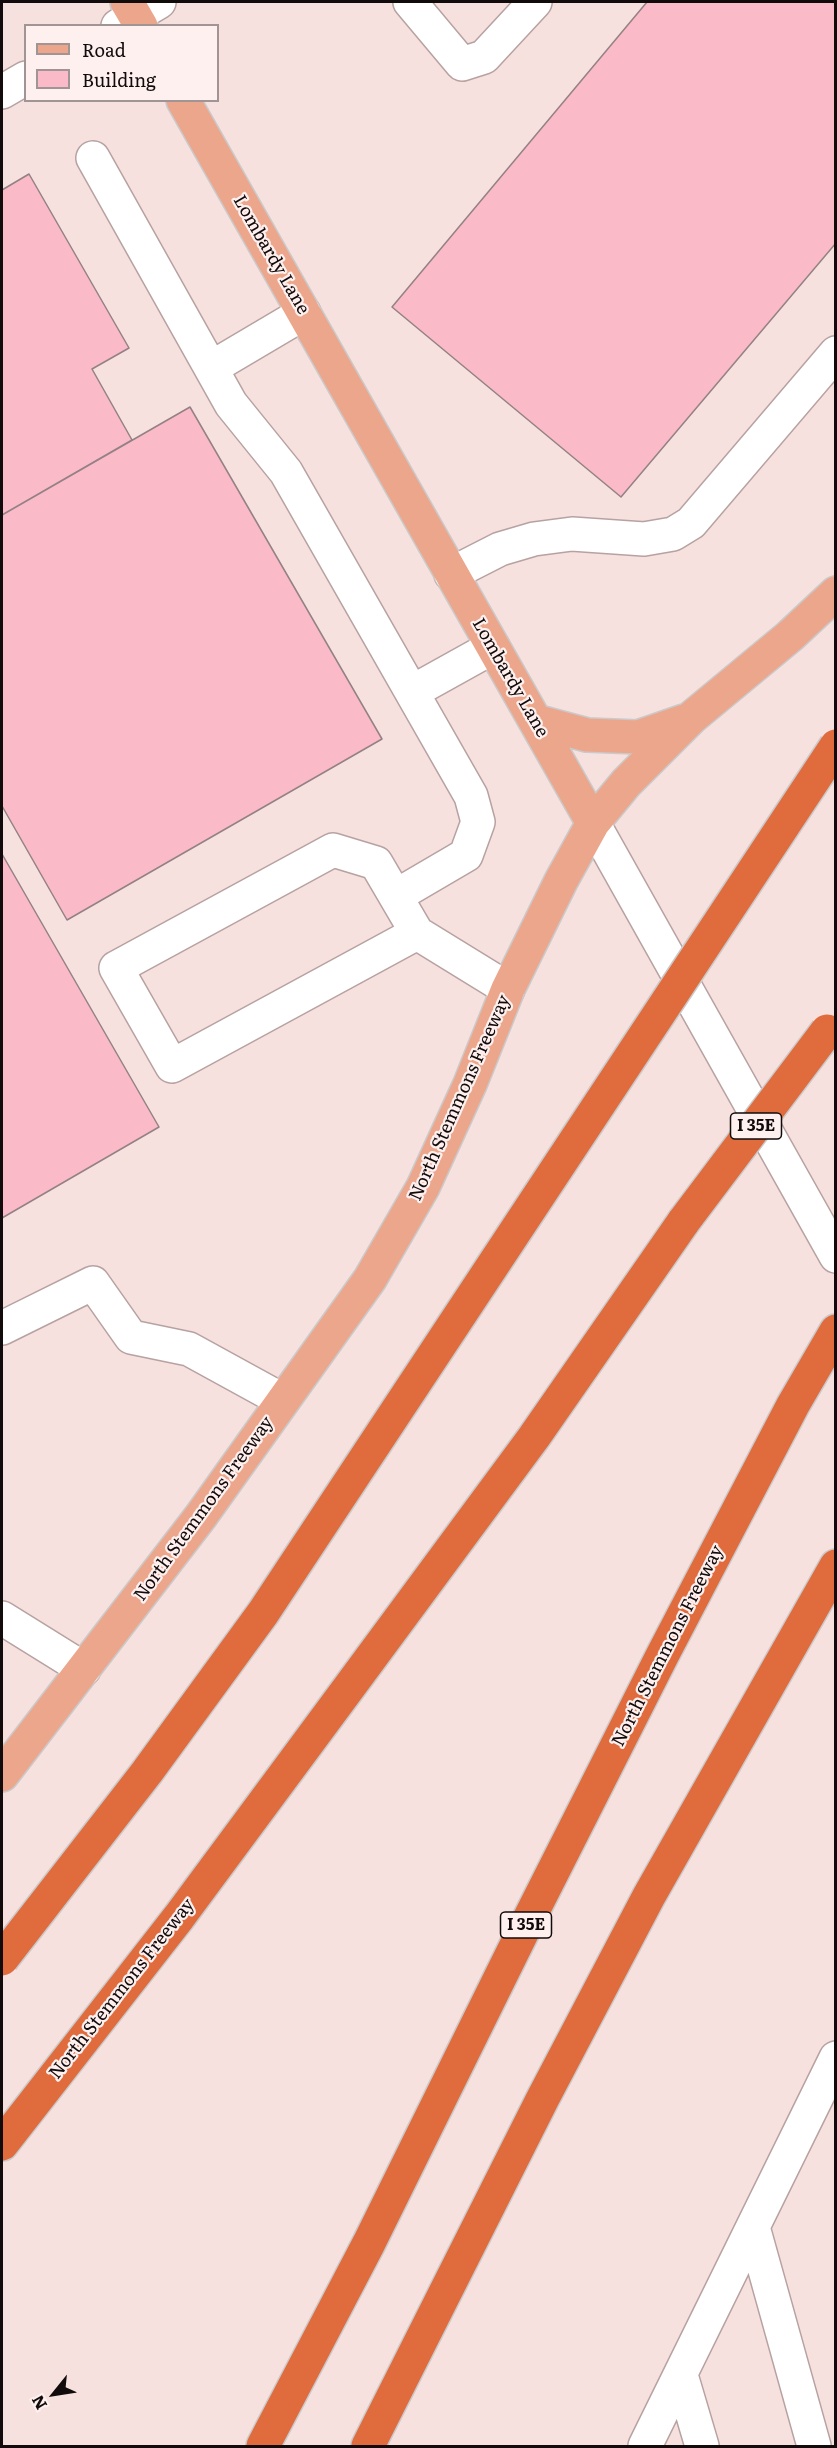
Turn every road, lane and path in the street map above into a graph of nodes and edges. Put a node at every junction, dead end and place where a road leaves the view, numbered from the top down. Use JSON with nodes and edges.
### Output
{"nodes":[{"id":1,"x":410,"y":2,"type":"edge"},
{"id":2,"x":535,"y":2,"type":"edge"},
{"id":3,"x":24,"y":79,"type":"edge"},
{"id":4,"x":2,"y":92,"type":"edge"},
{"id":5,"x":184,"y":102,"type":"edge"},
{"id":6,"x":93,"y":158,"type":"dead end"},
{"id":7,"x":304,"y":313,"type":"junction"},
{"id":8,"x":836,"y":353,"type":"edge"},
{"id":9,"x":211,"y":369,"type":"junction"},
{"id":10,"x":451,"y":574,"type":"junction"},
{"id":11,"x":836,"y":593,"type":"edge"},
{"id":12,"x":493,"y":647,"type":"junction"},
{"id":13,"x":412,"y":692,"type":"junction"},
{"id":14,"x":691,"y":718,"type":"junction"},
{"id":15,"x":535,"y":721,"type":"junction"},
{"id":16,"x":836,"y":746,"type":"edge"},
{"id":17,"x":592,"y":823,"type":"junction"},
{"id":18,"x":396,"y":897,"type":"junction"},
{"id":19,"x":417,"y":933,"type":"junction"},
{"id":20,"x":508,"y":989,"type":"junction"},
{"id":21,"x":831,"y":1026,"type":"edge"},
{"id":22,"x":836,"y":1256,"type":"edge"},
{"id":23,"x":2,"y":1328,"type":"edge"},
{"id":24,"x":836,"y":1331,"type":"edge"},
{"id":25,"x":282,"y":1401,"type":"junction"},
{"id":26,"x":836,"y":1566,"type":"edge"},
{"id":27,"x":2,"y":1618,"type":"edge"},
{"id":28,"x":84,"y":1669,"type":"junction"},
{"id":29,"x":2,"y":1775,"type":"edge"},
{"id":30,"x":2,"y":1959,"type":"edge"},
{"id":31,"x":835,"y":2063,"type":"edge"},
{"id":32,"x":2,"y":2144,"type":"edge"},
{"id":33,"x":753,"y":2227,"type":"junction"},
{"id":34,"x":681,"y":2375,"type":"junction"},
{"id":35,"x":263,"y":2446,"type":"edge"},
{"id":36,"x":369,"y":2446,"type":"edge"},
{"id":37,"x":645,"y":2446,"type":"edge"},
{"id":38,"x":702,"y":2446,"type":"edge"},
{"id":39,"x":814,"y":2446,"type":"edge"}],
"edges":[{"from":1,"to":2,"type":"street"},
{"from":3,"to":4,"type":"street"},
{"from":5,"to":7,"type":"main road","name":"Lombardy Lane"},
{"from":6,"to":9,"type":"street"},
{"from":7,"to":9,"type":"street"},
{"from":7,"to":10,"type":"main road","name":"Lombardy Lane"},
{"from":8,"to":10,"type":"street"},
{"from":9,"to":13,"type":"street"},
{"from":10,"to":12,"type":"main road","name":"Lombardy Lane"},
{"from":11,"to":14,"type":"main road","name":"North Stemmons Freeway"},
{"from":12,"to":13,"type":"street"},
{"from":12,"to":15,"type":"main road","name":"Lombardy Lane"},
{"from":13,"to":18,"type":"street"},
{"from":14,"to":15,"type":"main road"},
{"from":14,"to":17,"type":"main road","name":"North Stemmons Freeway"},
{"from":15,"to":17,"type":"main road","name":"Lombardy Lane"},
{"from":16,"to":30,"type":"highway","bridge":true},
{"from":17,"to":20,"type":"main road","name":"North Stemmons Freeway"},
{"from":17,"to":22,"type":"street","name":"Lombardy Lane"},
{"from":18,"to":19,"type":"street"},
{"from":18,"to":19,"type":"street"},
{"from":19,"to":20,"type":"street"},
{"from":20,"to":25,"type":"main road","name":"North Stemmons Freeway"},
{"from":21,"to":32,"type":"highway","name":"North Stemmons Freeway","number":"I 35E","bridge":true},
{"from":23,"to":25,"type":"street"},
{"from":24,"to":35,"type":"highway","name":"North Stemmons Freeway","number":"I 35E"},
{"from":25,"to":28,"type":"main road","name":"North Stemmons Freeway"},
{"from":26,"to":36,"type":"highway"},
{"from":27,"to":28,"type":"street"},
{"from":28,"to":29,"type":"main road","name":"North Stemmons Freeway"},
{"from":31,"to":33,"type":"street"},
{"from":33,"to":34,"type":"street"},
{"from":33,"to":39,"type":"street"},
{"from":34,"to":37,"type":"street"},
{"from":34,"to":38,"type":"street"}]}
